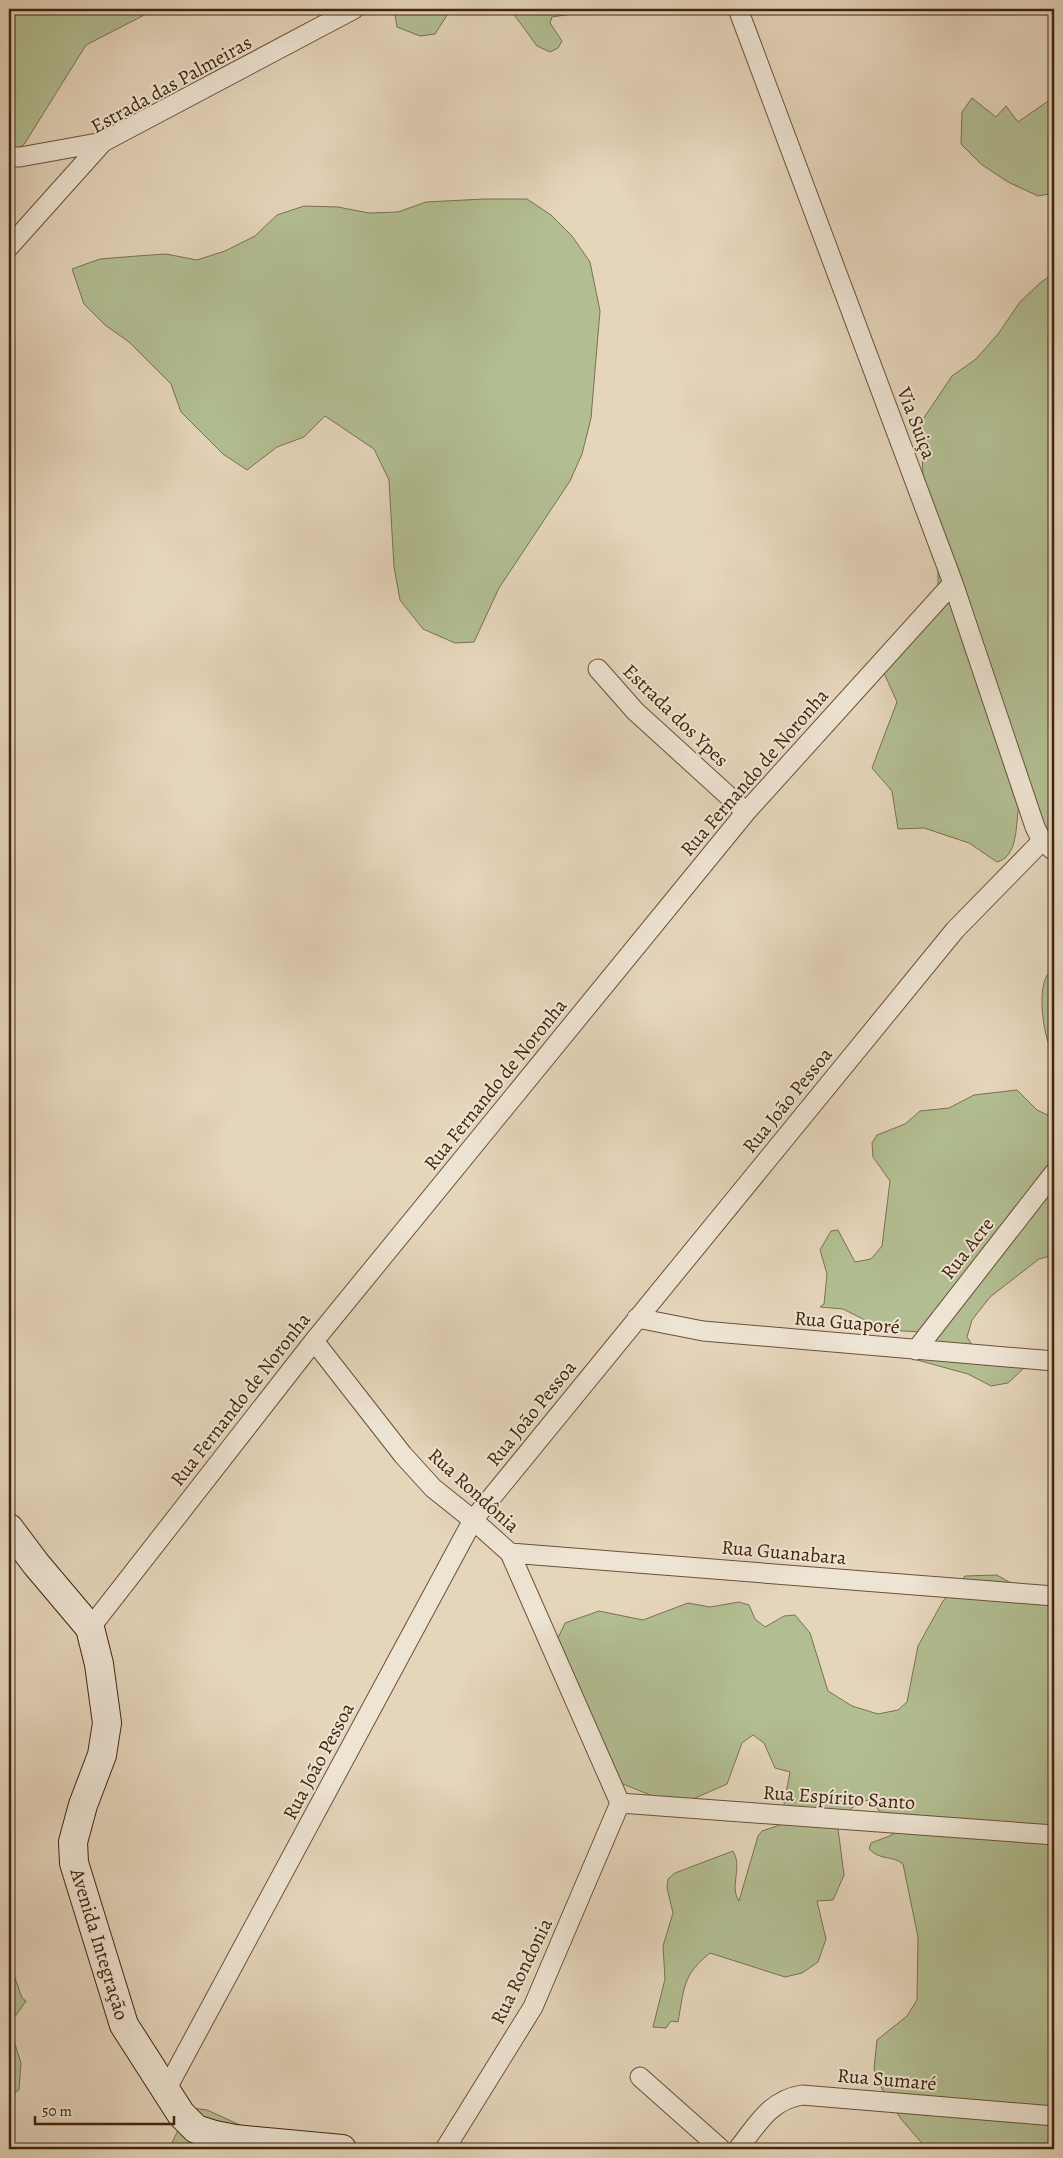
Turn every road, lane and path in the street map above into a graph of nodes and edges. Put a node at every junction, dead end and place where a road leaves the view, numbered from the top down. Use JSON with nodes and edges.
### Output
{"nodes":[{"id":1,"x":354,"y":9,"type":"edge"},
{"id":2,"x":738,"y":9,"type":"edge"},
{"id":3,"x":103,"y":142,"type":"junction"},
{"id":4,"x":9,"y":157,"type":"edge"},
{"id":5,"x":9,"y":246,"type":"edge"},
{"id":6,"x":953,"y":584,"type":"junction"},
{"id":7,"x":598,"y":669,"type":"dead end"},
{"id":8,"x":746,"y":812,"type":"junction"},
{"id":9,"x":1048,"y":846,"type":"edge"},
{"id":10,"x":1054,"y":1174,"type":"edge"},
{"id":11,"x":637,"y":1318,"type":"junction"},
{"id":12,"x":314,"y":1341,"type":"junction"},
{"id":13,"x":916,"y":1350,"type":"junction"},
{"id":14,"x":1054,"y":1361,"type":"edge"},
{"id":15,"x":473,"y":1520,"type":"junction"},
{"id":16,"x":9,"y":1528,"type":"edge"},
{"id":17,"x":510,"y":1554,"type":"junction"},
{"id":18,"x":1054,"y":1596,"type":"edge"},
{"id":19,"x":90,"y":1628,"type":"junction"},
{"id":20,"x":620,"y":1803,"type":"junction"},
{"id":21,"x":1054,"y":1836,"type":"edge"},
{"id":22,"x":640,"y":2077,"type":"dead end"},
{"id":23,"x":166,"y":2090,"type":"junction"},
{"id":24,"x":1054,"y":2116,"type":"edge"},
{"id":25,"x":342,"y":2149,"type":"edge"},
{"id":26,"x":445,"y":2149,"type":"edge"},
{"id":27,"x":721,"y":2149,"type":"edge"},
{"id":28,"x":738,"y":2149,"type":"edge"}],
"edges":[{"from":1,"to":3,"type":"street","name":"Estrada das Palmeiras"},
{"from":2,"to":6,"type":"street","name":"Via Suiça"},
{"from":3,"to":4,"type":"street"},
{"from":3,"to":5,"type":"street","name":"Estrada das Palmeiras"},
{"from":6,"to":8,"type":"street","name":"Rua Fernando de Noronha"},
{"from":6,"to":9,"type":"street","name":"Via Suiça"},
{"from":7,"to":8,"type":"street","name":"Estrada dos Ypes"},
{"from":8,"to":12,"type":"street","name":"Rua Fernando de Noronha"},
{"from":9,"to":11,"type":"street","name":"Rua João Pessoa"},
{"from":10,"to":13,"type":"street","name":"Rua Acre"},
{"from":11,"to":13,"type":"street","name":"Rua Guaporé"},
{"from":11,"to":15,"type":"street","name":"Rua João Pessoa"},
{"from":12,"to":15,"type":"street","name":"Rua Rondônia"},
{"from":12,"to":19,"type":"street","name":"Rua Fernando de Noronha"},
{"from":13,"to":14,"type":"street","name":"Rua Guaporé"},
{"from":15,"to":17,"type":"street","name":"Rua Rondônia"},
{"from":15,"to":23,"type":"street","name":"Rua João Pessoa"},
{"from":16,"to":19,"type":"main road"},
{"from":17,"to":18,"type":"street","name":"Rua Guanabara"},
{"from":17,"to":20,"type":"street","name":"Rua Rondônia"},
{"from":19,"to":23,"type":"main road","name":"Avenida Integração"},
{"from":20,"to":21,"type":"street","name":"Rua Espírito Santo"},
{"from":20,"to":26,"type":"street","name":"Rua Rondonia"},
{"from":22,"to":27,"type":"street"},
{"from":23,"to":25,"type":"main road","name":"Avenida Integração"},
{"from":24,"to":28,"type":"street","name":"Rua Sumaré"}]}
